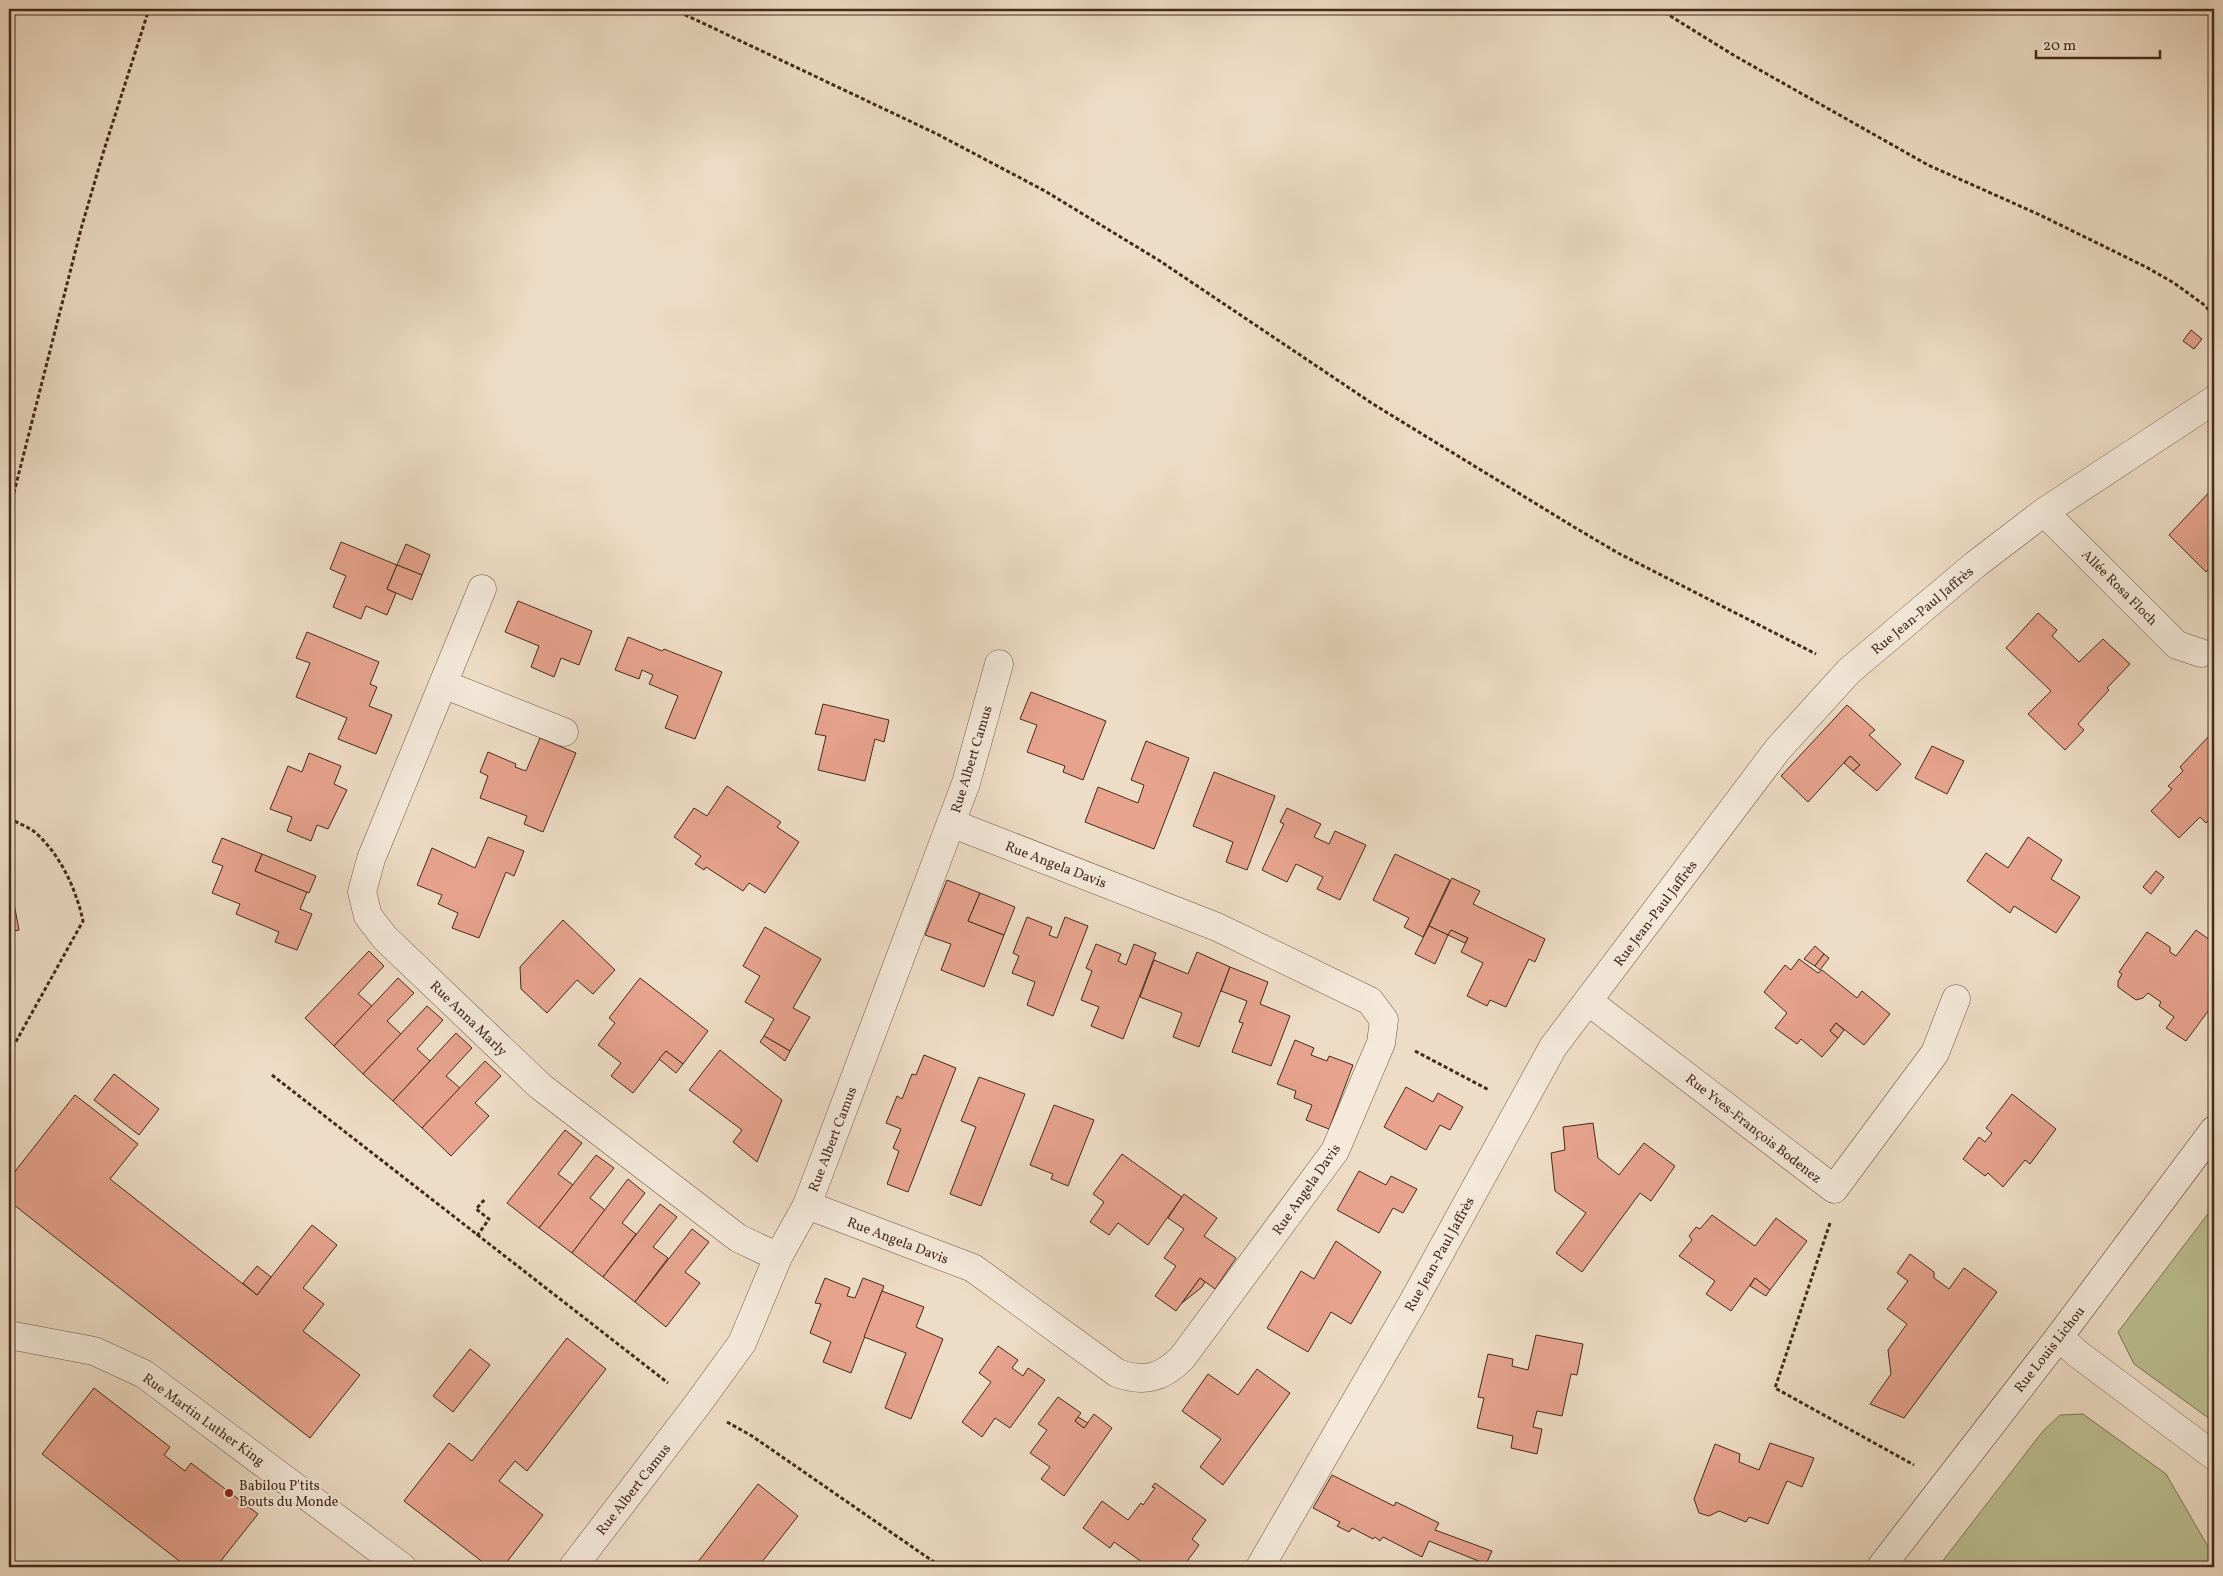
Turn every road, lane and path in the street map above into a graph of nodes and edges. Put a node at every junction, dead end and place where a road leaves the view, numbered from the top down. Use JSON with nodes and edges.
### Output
{"nodes":[{"id":1,"x":149,"y":9,"type":"edge"},
{"id":2,"x":673,"y":9,"type":"edge"},
{"id":3,"x":1659,"y":9,"type":"edge"},
{"id":4,"x":2214,"y":315,"type":"edge"},
{"id":5,"x":2214,"y":400,"type":"edge"},
{"id":6,"x":9,"y":512,"type":"edge"},
{"id":7,"x":2044,"y":512,"type":"junction"},
{"id":8,"x":482,"y":589,"type":"dead end"},
{"id":9,"x":2201,"y":653,"type":"dead end"},
{"id":10,"x":999,"y":664,"type":"dead end"},
{"id":11,"x":1849,"y":671,"type":"junction"},
{"id":12,"x":442,"y":684,"type":"junction"},
{"id":13,"x":564,"y":732,"type":"dead end"},
{"id":14,"x":9,"y":818,"type":"edge"},
{"id":15,"x":951,"y":823,"type":"junction"},
{"id":16,"x":1956,"y":999,"type":"dead end"},
{"id":17,"x":1588,"y":1001,"type":"junction"},
{"id":18,"x":1382,"y":1033,"type":"junction"},
{"id":19,"x":9,"y":1054,"type":"edge"},
{"id":20,"x":272,"y":1076,"type":"dead end"},
{"id":21,"x":1520,"y":1107,"type":"junction"},
{"id":22,"x":2214,"y":1130,"type":"edge"},
{"id":23,"x":1834,"y":1189,"type":"junction"},
{"id":24,"x":486,"y":1198,"type":"dead end"},
{"id":25,"x":807,"y":1206,"type":"junction"},
{"id":26,"x":477,"y":1236,"type":"junction"},
{"id":27,"x":778,"y":1257,"type":"junction"},
{"id":28,"x":9,"y":1335,"type":"edge"},
{"id":29,"x":2059,"y":1337,"type":"junction"},
{"id":30,"x":697,"y":1406,"type":"junction"},
{"id":31,"x":2214,"y":1456,"type":"edge"},
{"id":32,"x":1945,"y":1482,"type":"junction"},
{"id":33,"x":934,"y":1562,"type":"dead end"},
{"id":34,"x":402,"y":1567,"type":"edge"},
{"id":35,"x":573,"y":1567,"type":"edge"},
{"id":36,"x":1260,"y":1567,"type":"edge"},
{"id":37,"x":1881,"y":1567,"type":"edge"}],
"edges":[{"from":1,"to":6,"type":"path"},
{"from":2,"to":11,"type":"path"},
{"from":3,"to":4,"type":"path"},
{"from":5,"to":7,"type":"street","name":"Rue Jean-Paul Jaffrès"},
{"from":7,"to":9,"type":"street","name":"Allée Rosa Floch"},
{"from":7,"to":11,"type":"street","name":"Rue Jean-Paul Jaffrès"},
{"from":8,"to":12,"type":"street","name":"Rue Anna Marly"},
{"from":10,"to":15,"type":"street","name":"Rue Albert Camus"},
{"from":11,"to":17,"type":"street","name":"Rue Jean-Paul Jaffrès"},
{"from":12,"to":13,"type":"street"},
{"from":12,"to":27,"type":"street","name":"Rue Anna Marly"},
{"from":14,"to":19,"type":"path"},
{"from":15,"to":18,"type":"street","name":"Rue Angela Davis"},
{"from":15,"to":25,"type":"street","name":"Rue Albert Camus"},
{"from":16,"to":23,"type":"street","name":"Rue Yves-François Bodenez"},
{"from":17,"to":21,"type":"street","name":"Rue Jean-Paul Jaffrès"},
{"from":17,"to":23,"type":"street","name":"Rue Yves-François Bodenez"},
{"from":18,"to":21,"type":"path"},
{"from":18,"to":25,"type":"street","name":"Rue Angela Davis"},
{"from":20,"to":26,"type":"path"},
{"from":21,"to":36,"type":"street","name":"Rue Jean-Paul Jaffrès"},
{"from":22,"to":29,"type":"street","name":"Rue Louis Lichou"},
{"from":23,"to":32,"type":"path"},
{"from":24,"to":26,"type":"path"},
{"from":25,"to":27,"type":"street","name":"Rue Albert Camus"},
{"from":26,"to":30,"type":"path"},
{"from":27,"to":30,"type":"street","name":"Rue Albert Camus"},
{"from":28,"to":34,"type":"street","name":"Rue Martin Luther King"},
{"from":29,"to":31,"type":"street"},
{"from":29,"to":32,"type":"street","name":"Rue Louis Lichou"},
{"from":30,"to":33,"type":"path"},
{"from":30,"to":35,"type":"street","name":"Rue Albert Camus"},
{"from":32,"to":37,"type":"street","name":"Rue Louis Lichou"}]}
